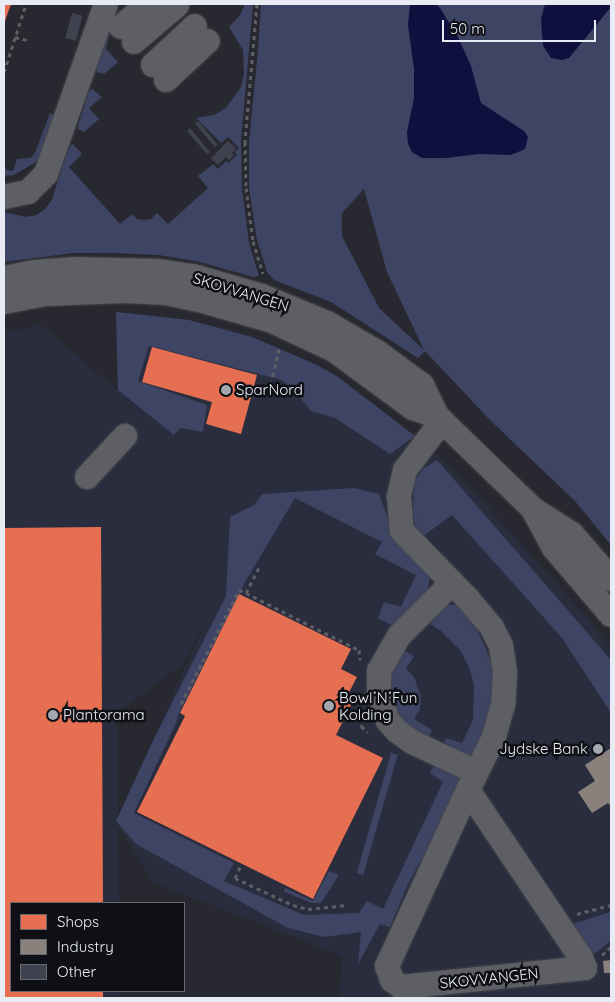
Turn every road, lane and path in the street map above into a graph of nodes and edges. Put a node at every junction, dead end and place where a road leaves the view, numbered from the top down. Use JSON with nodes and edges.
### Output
{"nodes":[{"id":1,"x":26,"y":4,"type":"edge"},
{"id":2,"x":132,"y":4,"type":"edge"},
{"id":3,"x":147,"y":4,"type":"edge"},
{"id":4,"x":257,"y":4,"type":"edge"},
{"id":5,"x":191,"y":24,"type":"edge"},
{"id":6,"x":15,"y":37,"type":"junction"},
{"id":7,"x":26,"y":40,"type":"dead end"},
{"id":8,"x":140,"y":49,"type":"edge"},
{"id":9,"x":4,"y":72,"type":"edge"},
{"id":10,"x":4,"y":197,"type":"edge"},
{"id":11,"x":4,"y":278,"type":"edge"},
{"id":12,"x":262,"y":296,"type":"junction"},
{"id":13,"x":4,"y":302,"type":"edge"},
{"id":14,"x":281,"y":344,"type":"dead end"},
{"id":15,"x":283,"y":390,"type":"dead end"},
{"id":16,"x":440,"y":418,"type":"junction"},
{"id":17,"x":125,"y":436,"type":"dead end"},
{"id":18,"x":86,"y":477,"type":"dead end"},
{"id":19,"x":533,"y":509,"type":"junction"},
{"id":20,"x":259,"y":567,"type":"dead end"},
{"id":21,"x":611,"y":579,"type":"edge"},
{"id":22,"x":452,"y":583,"type":"junction"},
{"id":23,"x":246,"y":593,"type":"junction"},
{"id":24,"x":611,"y":615,"type":"edge"},
{"id":25,"x":360,"y":668,"type":"dead end"},
{"id":26,"x":358,"y":702,"type":"dead end"},
{"id":27,"x":182,"y":704,"type":"dead end"},
{"id":28,"x":375,"y":739,"type":"dead end"},
{"id":29,"x":472,"y":781,"type":"junction"},
{"id":30,"x":240,"y":867,"type":"dead end"},
{"id":31,"x":348,"y":905,"type":"dead end"},
{"id":32,"x":611,"y":905,"type":"edge"},
{"id":33,"x":555,"y":920,"type":"junction"}],
"edges":[{"from":1,"to":6,"type":"path"},
{"from":2,"to":8,"type":"street"},
{"from":3,"to":8,"type":"street"},
{"from":4,"to":12,"type":"path"},
{"from":5,"to":8,"type":"street"},
{"from":5,"to":8,"type":"street"},
{"from":6,"to":7,"type":"path"},
{"from":6,"to":9,"type":"path"},
{"from":8,"to":10,"type":"street"},
{"from":11,"to":12,"type":"street","name":"SKOVVANGEN"},
{"from":12,"to":16,"type":"street","name":"SKOVVANGEN"},
{"from":13,"to":16,"type":"street","name":"SKOVVANGEN"},
{"from":14,"to":15,"type":"path"},
{"from":16,"to":19,"type":"street","name":"SKOVVANGEN"},
{"from":16,"to":22,"type":"street","name":"SKOVVANGEN"},
{"from":17,"to":18,"type":"street"},
{"from":19,"to":21,"type":"street","name":"SKOVVANGEN"},
{"from":19,"to":24,"type":"street","name":"SKOVVANGEN"},
{"from":20,"to":23,"type":"path"},
{"from":22,"to":29,"type":"street","name":"SKOVVANGEN"},
{"from":22,"to":29,"type":"street"},
{"from":23,"to":25,"type":"path"},
{"from":23,"to":27,"type":"path"},
{"from":26,"to":28,"type":"path"},
{"from":29,"to":33,"type":"street","name":"SKOVVANGEN"},
{"from":29,"to":33,"type":"street","name":"SKOVVANGEN"},
{"from":30,"to":31,"type":"path"},
{"from":32,"to":33,"type":"path"}]}
